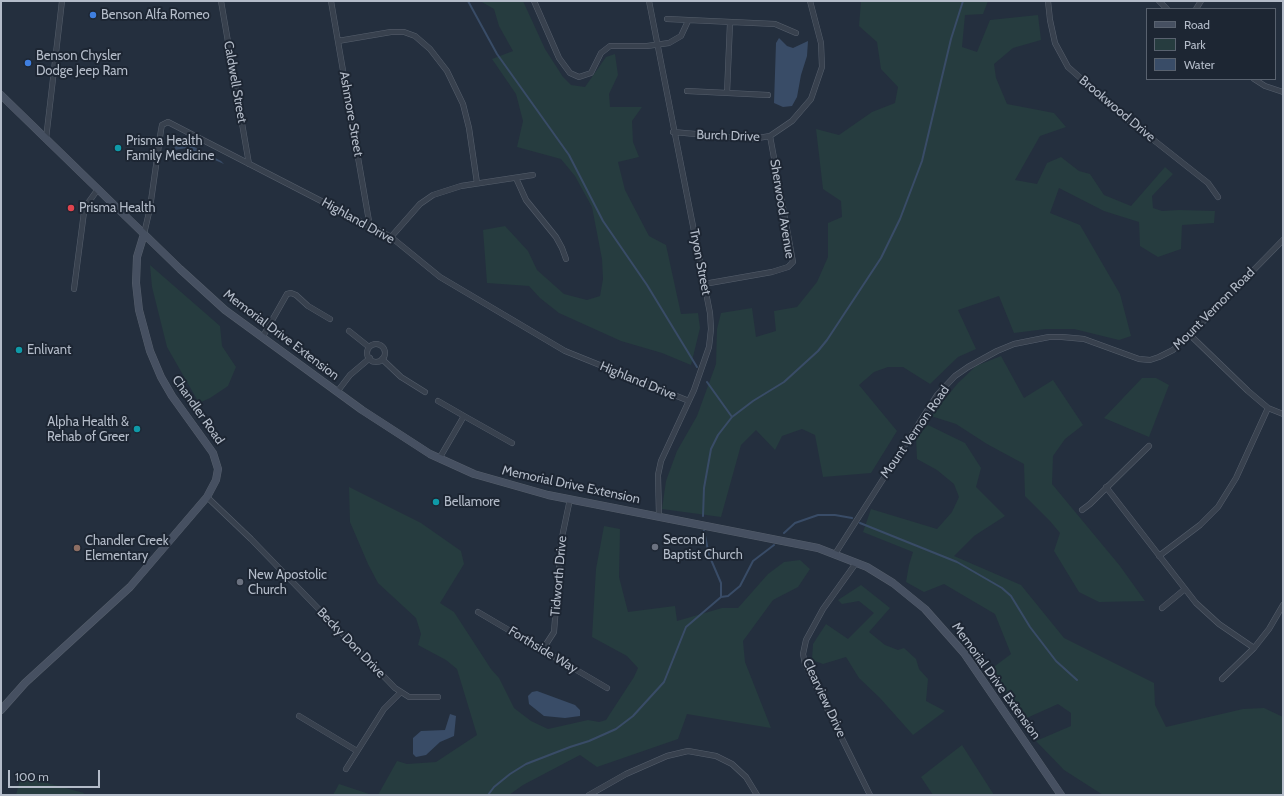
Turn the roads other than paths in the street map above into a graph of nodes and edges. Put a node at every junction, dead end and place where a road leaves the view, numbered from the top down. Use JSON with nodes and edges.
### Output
{"nodes":[{"id":1,"x":62,"y":1,"type":"edge"},
{"id":2,"x":220,"y":1,"type":"edge"},
{"id":3,"x":331,"y":1,"type":"edge"},
{"id":4,"x":534,"y":1,"type":"edge"},
{"id":5,"x":649,"y":1,"type":"edge"},
{"id":6,"x":810,"y":1,"type":"edge"},
{"id":7,"x":1048,"y":1,"type":"edge"},
{"id":8,"x":667,"y":19,"type":"dead end"},
{"id":9,"x":688,"y":21,"type":"junction"},
{"id":10,"x":730,"y":23,"type":"junction"},
{"id":11,"x":796,"y":33,"type":"dead end"},
{"id":12,"x":338,"y":41,"type":"junction"},
{"id":13,"x":657,"y":45,"type":"junction"},
{"id":14,"x":1256,"y":80,"type":"edge"},
{"id":15,"x":686,"y":91,"type":"dead end"},
{"id":16,"x":1283,"y":92,"type":"edge"},
{"id":17,"x":727,"y":93,"type":"junction"},
{"id":18,"x":1,"y":95,"type":"edge"},
{"id":19,"x":768,"y":95,"type":"dead end"},
{"id":20,"x":673,"y":132,"type":"junction"},
{"id":21,"x":770,"y":136,"type":"junction"},
{"id":22,"x":46,"y":138,"type":"junction"},
{"id":23,"x":249,"y":164,"type":"junction"},
{"id":24,"x":533,"y":175,"type":"dead end"},
{"id":25,"x":516,"y":178,"type":"junction"},
{"id":26,"x":477,"y":183,"type":"junction"},
{"id":27,"x":98,"y":189,"type":"junction"},
{"id":28,"x":1218,"y":197,"type":"dead end"},
{"id":29,"x":370,"y":227,"type":"junction"},
{"id":30,"x":144,"y":234,"type":"junction"},
{"id":31,"x":391,"y":237,"type":"junction"},
{"id":32,"x":1283,"y":240,"type":"edge"},
{"id":33,"x":566,"y":259,"type":"dead end"},
{"id":34,"x":704,"y":284,"type":"junction"},
{"id":35,"x":74,"y":289,"type":"dead end"},
{"id":36,"x":330,"y":319,"type":"dead end"},
{"id":37,"x":349,"y":331,"type":"dead end"},
{"id":38,"x":1190,"y":335,"type":"junction"},
{"id":39,"x":262,"y":338,"type":"junction"},
{"id":40,"x":370,"y":347,"type":"junction"},
{"id":41,"x":370,"y":358,"type":"junction"},
{"id":42,"x":382,"y":359,"type":"junction"},
{"id":43,"x":337,"y":392,"type":"junction"},
{"id":44,"x":425,"y":392,"type":"dead end"},
{"id":45,"x":438,"y":401,"type":"dead end"},
{"id":46,"x":689,"y":401,"type":"junction"},
{"id":47,"x":1268,"y":408,"type":"junction"},
{"id":48,"x":1283,"y":414,"type":"edge"},
{"id":49,"x":464,"y":416,"type":"junction"},
{"id":50,"x":512,"y":443,"type":"dead end"},
{"id":51,"x":1149,"y":446,"type":"dead end"},
{"id":52,"x":439,"y":459,"type":"junction"},
{"id":53,"x":1106,"y":487,"type":"junction"},
{"id":54,"x":207,"y":497,"type":"junction"},
{"id":55,"x":570,"y":499,"type":"junction"},
{"id":56,"x":1082,"y":510,"type":"dead end"},
{"id":57,"x":659,"y":516,"type":"junction"},
{"id":58,"x":835,"y":554,"type":"junction"},
{"id":59,"x":1159,"y":556,"type":"junction"},
{"id":60,"x":856,"y":562,"type":"junction"},
{"id":61,"x":1185,"y":589,"type":"junction"},
{"id":62,"x":1283,"y":605,"type":"edge"},
{"id":63,"x":1162,"y":608,"type":"dead end"},
{"id":64,"x":478,"y":612,"type":"dead end"},
{"id":65,"x":1254,"y":648,"type":"junction"},
{"id":66,"x":543,"y":649,"type":"junction"},
{"id":67,"x":1222,"y":678,"type":"dead end"},
{"id":68,"x":607,"y":688,"type":"dead end"},
{"id":69,"x":400,"y":693,"type":"junction"},
{"id":70,"x":438,"y":697,"type":"dead end"},
{"id":71,"x":1,"y":710,"type":"edge"},
{"id":72,"x":299,"y":716,"type":"dead end"},
{"id":73,"x":357,"y":751,"type":"junction"},
{"id":74,"x":346,"y":769,"type":"dead end"},
{"id":75,"x":589,"y":795,"type":"edge"},
{"id":76,"x":757,"y":795,"type":"edge"},
{"id":77,"x":870,"y":795,"type":"edge"},
{"id":78,"x":1061,"y":795,"type":"edge"}],
"edges":[{"from":1,"to":22,"type":"street"},
{"from":2,"to":23,"type":"street","name":"Caldwell Street"},
{"from":3,"to":12,"type":"street","name":"Ashmore Street"},
{"from":4,"to":13,"type":"street"},
{"from":5,"to":13,"type":"street","name":"Tryon Street"},
{"from":6,"to":21,"type":"street","name":"Burch Drive"},
{"from":7,"to":28,"type":"street","name":"Brookwood Drive"},
{"from":8,"to":9,"type":"street"},
{"from":9,"to":10,"type":"street"},
{"from":9,"to":13,"type":"street"},
{"from":10,"to":11,"type":"street"},
{"from":10,"to":17,"type":"street"},
{"from":12,"to":26,"type":"street"},
{"from":12,"to":29,"type":"street","name":"Ashmore Street"},
{"from":13,"to":20,"type":"street","name":"Tryon Street"},
{"from":14,"to":16,"type":"street"},
{"from":15,"to":17,"type":"street"},
{"from":17,"to":19,"type":"street"},
{"from":18,"to":22,"type":"street","name":"Memorial Drive Extension"},
{"from":20,"to":21,"type":"street","name":"Burch Drive"},
{"from":20,"to":34,"type":"street","name":"Tryon Street"},
{"from":21,"to":34,"type":"street","name":"Sherwood Avenue"},
{"from":22,"to":27,"type":"street","name":"Memorial Drive Extension"},
{"from":23,"to":29,"type":"street","name":"Highland Drive"},
{"from":23,"to":30,"type":"street","name":"Highland Drive"},
{"from":24,"to":25,"type":"street"},
{"from":25,"to":26,"type":"street"},
{"from":25,"to":33,"type":"street"},
{"from":26,"to":31,"type":"street"},
{"from":27,"to":30,"type":"street","name":"Memorial Drive Extension"},
{"from":27,"to":35,"type":"street"},
{"from":29,"to":31,"type":"street","name":"Highland Drive"},
{"from":30,"to":39,"type":"street","name":"Memorial Drive Extension"},
{"from":30,"to":54,"type":"street","name":"Chandler Road"},
{"from":31,"to":46,"type":"street","name":"Highland Drive"},
{"from":32,"to":38,"type":"street","name":"Mount Vernon Road"},
{"from":34,"to":46,"type":"street","name":"Tryon Street"},
{"from":36,"to":39,"type":"street"},
{"from":37,"to":40,"type":"street"},
{"from":38,"to":47,"type":"street"},
{"from":38,"to":58,"type":"street","name":"Mount Vernon Road"},
{"from":39,"to":43,"type":"street","name":"Memorial Drive Extension"},
{"from":40,"to":41,"type":"street"},
{"from":40,"to":42,"type":"street"},
{"from":41,"to":42,"type":"street"},
{"from":41,"to":43,"type":"street"},
{"from":42,"to":44,"type":"street"},
{"from":43,"to":52,"type":"street","name":"Memorial Drive Extension"},
{"from":45,"to":49,"type":"street"},
{"from":46,"to":57,"type":"street","name":"Tryon Street"},
{"from":47,"to":48,"type":"street"},
{"from":47,"to":59,"type":"street"},
{"from":49,"to":50,"type":"street"},
{"from":49,"to":52,"type":"street"},
{"from":51,"to":53,"type":"street"},
{"from":52,"to":55,"type":"street","name":"Memorial Drive Extension"},
{"from":53,"to":56,"type":"street"},
{"from":53,"to":59,"type":"street"},
{"from":54,"to":69,"type":"street","name":"Becky Don Drive"},
{"from":54,"to":71,"type":"street","name":"Chandler Road"},
{"from":55,"to":57,"type":"street","name":"Memorial Drive Extension"},
{"from":55,"to":66,"type":"street","name":"Tidworth Drive"},
{"from":57,"to":58,"type":"street","name":"Memorial Drive Extension"},
{"from":58,"to":60,"type":"street","name":"Memorial Drive Extension"},
{"from":59,"to":61,"type":"street"},
{"from":60,"to":77,"type":"street","name":"Clearview Drive"},
{"from":60,"to":78,"type":"street","name":"Memorial Drive Extension"},
{"from":61,"to":63,"type":"street"},
{"from":61,"to":65,"type":"street"},
{"from":62,"to":65,"type":"street"},
{"from":64,"to":66,"type":"street","name":"Forthside Way"},
{"from":65,"to":67,"type":"street"},
{"from":66,"to":68,"type":"street","name":"Forthside Way"},
{"from":69,"to":70,"type":"street"},
{"from":69,"to":73,"type":"street"},
{"from":72,"to":73,"type":"street"},
{"from":73,"to":74,"type":"street"},
{"from":75,"to":76,"type":"street"}]}
